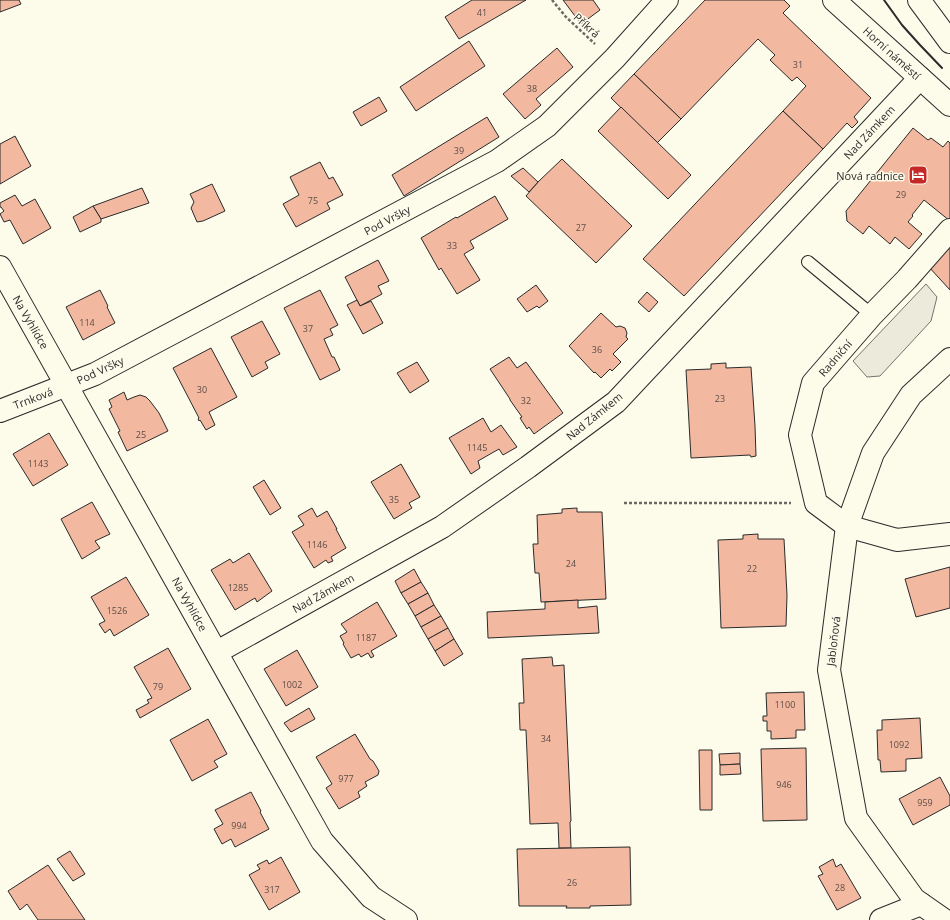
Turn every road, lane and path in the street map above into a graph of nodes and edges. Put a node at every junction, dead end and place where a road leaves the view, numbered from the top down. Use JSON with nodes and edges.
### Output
{"nodes":[{"id":1,"x":552,"y":0,"type":"edge"},
{"id":2,"x":667,"y":0,"type":"edge"},
{"id":3,"x":834,"y":0,"type":"edge"},
{"id":4,"x":918,"y":0,"type":"edge"},
{"id":5,"x":950,"y":42,"type":"edge"},
{"id":6,"x":615,"y":58,"type":"junction"},
{"id":7,"x":920,"y":78,"type":"junction"},
{"id":8,"x":950,"y":105,"type":"edge"},
{"id":9,"x":950,"y":230,"type":"edge"},
{"id":10,"x":808,"y":262,"type":"dead end"},
{"id":11,"x":0,"y":267,"type":"edge"},
{"id":12,"x":872,"y":315,"type":"junction"},
{"id":13,"x":950,"y":359,"type":"edge"},
{"id":14,"x":67,"y":385,"type":"junction"},
{"id":15,"x":0,"y":411,"type":"edge"},
{"id":16,"x":624,"y":503,"type":"dead end"},
{"id":17,"x":794,"y":503,"type":"dead end"},
{"id":18,"x":847,"y":526,"type":"junction"},
{"id":19,"x":950,"y":534,"type":"edge"},
{"id":20,"x":217,"y":652,"type":"junction"},
{"id":21,"x":921,"y":904,"type":"junction"},
{"id":22,"x":406,"y":920,"type":"edge"},
{"id":23,"x":881,"y":920,"type":"edge"},
{"id":24,"x":944,"y":920,"type":"edge"}],
"edges":[{"from":1,"to":6,"type":"path","name":"Příkrá"},
{"from":2,"to":6,"type":"street","name":"Pod Vršky"},
{"from":3,"to":7,"type":"street","name":"Horní náměstí"},
{"from":4,"to":5,"type":"street"},
{"from":6,"to":14,"type":"street","name":"Pod Vršky"},
{"from":7,"to":8,"type":"street","name":"Horní náměstí"},
{"from":7,"to":20,"type":"street","name":"Nad Zámkem"},
{"from":9,"to":12,"type":"street","name":"Radniční"},
{"from":10,"to":12,"type":"lane"},
{"from":11,"to":14,"type":"street","name":"Na Vyhlídce"},
{"from":12,"to":18,"type":"street","name":"Radniční"},
{"from":13,"to":18,"type":"street","name":"Jabloňová"},
{"from":14,"to":15,"type":"street","name":"Trnková"},
{"from":14,"to":20,"type":"street","name":"Na Vyhlídce"},
{"from":16,"to":17,"type":"path"},
{"from":18,"to":19,"type":"street"},
{"from":18,"to":21,"type":"street","name":"Jabloňová"},
{"from":20,"to":22,"type":"street","name":"Na Vyhlídce"},
{"from":21,"to":23,"type":"street"},
{"from":21,"to":24,"type":"street","name":"Jabloňová"}]}
